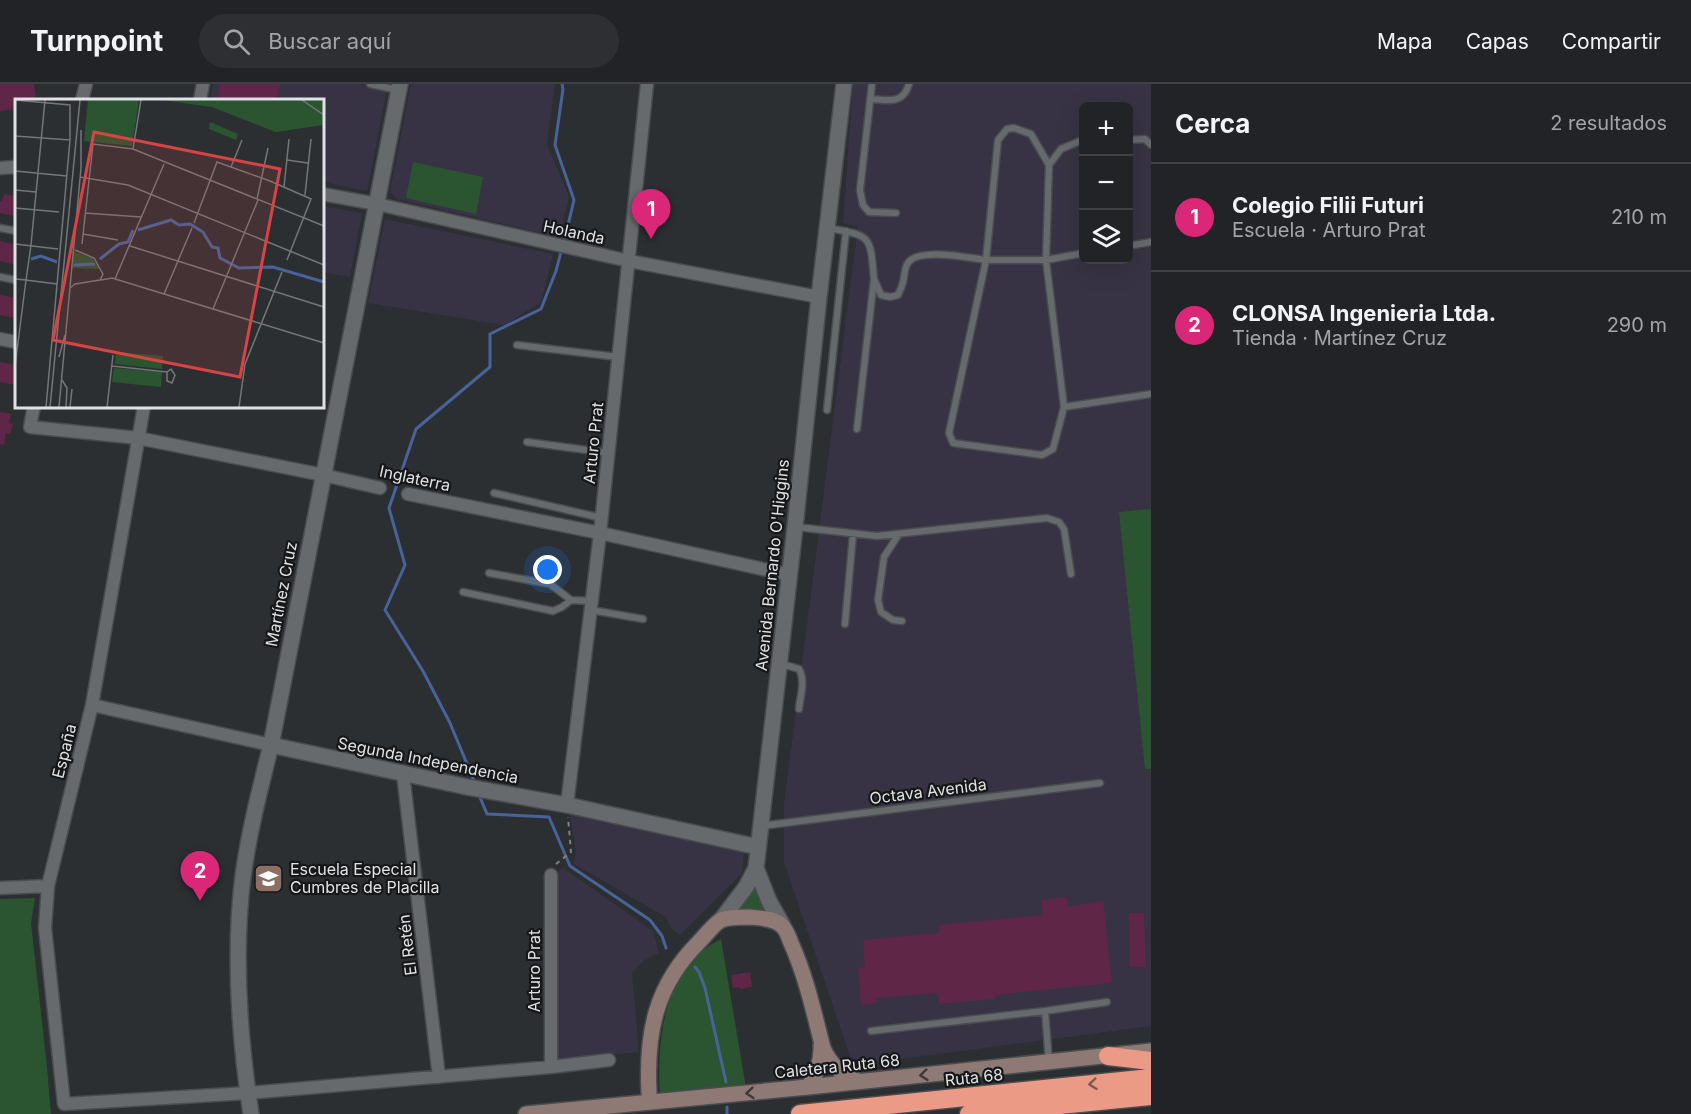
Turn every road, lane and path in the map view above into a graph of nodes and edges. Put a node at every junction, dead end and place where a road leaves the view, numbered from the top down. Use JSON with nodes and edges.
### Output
{"nodes":[{"id":1,"x":86,"y":84,"type":"edge"},
{"id":2,"x":203,"y":84,"type":"edge"},
{"id":3,"x":370,"y":84,"type":"edge"},
{"id":4,"x":647,"y":84,"type":"edge"},
{"id":5,"x":844,"y":84,"type":"edge"},
{"id":6,"x":872,"y":84,"type":"edge"},
{"id":7,"x":909,"y":84,"type":"edge"},
{"id":8,"x":400,"y":87,"type":"edge"},
{"id":9,"x":82,"y":99,"type":"edge"},
{"id":10,"x":200,"y":99,"type":"edge"},
{"id":11,"x":870,"y":99,"type":"junction"},
{"id":12,"x":1133,"y":140,"type":"edge"},
{"id":13,"x":1079,"y":141,"type":"edge"},
{"id":14,"x":1151,"y":145,"type":"edge"},
{"id":15,"x":1049,"y":165,"type":"junction"},
{"id":16,"x":15,"y":167,"type":"edge"},
{"id":17,"x":0,"y":168,"type":"edge"},
{"id":18,"x":324,"y":194,"type":"edge"},
{"id":19,"x":376,"y":204,"type":"junction"},
{"id":20,"x":896,"y":213,"type":"dead end"},
{"id":21,"x":0,"y":228,"type":"edge"},
{"id":22,"x":828,"y":228,"type":"junction"},
{"id":23,"x":15,"y":231,"type":"edge"},
{"id":24,"x":846,"y":231,"type":"junction"},
{"id":25,"x":1151,"y":242,"type":"edge"},
{"id":26,"x":1133,"y":245,"type":"edge"},
{"id":27,"x":1079,"y":254,"type":"edge"},
{"id":28,"x":986,"y":260,"type":"junction"},
{"id":29,"x":1046,"y":260,"type":"junction"},
{"id":30,"x":629,"y":261,"type":"junction"},
{"id":31,"x":0,"y":277,"type":"edge"},
{"id":32,"x":874,"y":279,"type":"junction"},
{"id":33,"x":15,"y":280,"type":"edge"},
{"id":34,"x":819,"y":297,"type":"junction"},
{"id":35,"x":0,"y":339,"type":"edge"},
{"id":36,"x":15,"y":342,"type":"edge"},
{"id":37,"x":517,"y":345,"type":"dead end"},
{"id":38,"x":619,"y":357,"type":"junction"},
{"id":39,"x":1151,"y":394,"type":"edge"},
{"id":40,"x":1064,"y":407,"type":"junction"},
{"id":41,"x":34,"y":408,"type":"edge"},
{"id":42,"x":144,"y":408,"type":"edge"},
{"id":43,"x":827,"y":410,"type":"dead end"},
{"id":44,"x":857,"y":429,"type":"dead end"},
{"id":45,"x":138,"y":438,"type":"junction"},
{"id":46,"x":527,"y":442,"type":"dead end"},
{"id":47,"x":609,"y":453,"type":"junction"},
{"id":48,"x":323,"y":475,"type":"junction"},
{"id":49,"x":380,"y":488,"type":"dead end"},
{"id":50,"x":408,"y":494,"type":"dead end"},
{"id":51,"x":494,"y":494,"type":"dead end"},
{"id":52,"x":602,"y":518,"type":"junction"},
{"id":53,"x":795,"y":527,"type":"junction"},
{"id":54,"x":600,"y":533,"type":"junction"},
{"id":55,"x":853,"y":534,"type":"junction"},
{"id":56,"x":899,"y":534,"type":"junction"},
{"id":57,"x":489,"y":573,"type":"dead end"},
{"id":58,"x":1071,"y":574,"type":"dead end"},
{"id":59,"x":790,"y":575,"type":"junction"},
{"id":60,"x":463,"y":592,"type":"dead end"},
{"id":61,"x":571,"y":600,"type":"junction"},
{"id":62,"x":591,"y":605,"type":"junction"},
{"id":63,"x":643,"y":619,"type":"dead end"},
{"id":64,"x":902,"y":621,"type":"dead end"},
{"id":65,"x":844,"y":624,"type":"dead end"},
{"id":66,"x":780,"y":663,"type":"junction"},
{"id":67,"x":92,"y":705,"type":"junction"},
{"id":68,"x":799,"y":709,"type":"dead end"},
{"id":69,"x":271,"y":745,"type":"junction"},
{"id":70,"x":403,"y":774,"type":"junction"},
{"id":71,"x":1100,"y":783,"type":"dead end"},
{"id":72,"x":567,"y":805,"type":"junction"},
{"id":73,"x":761,"y":826,"type":"junction"},
{"id":74,"x":758,"y":847,"type":"junction"},
{"id":75,"x":756,"y":868,"type":"junction"},
{"id":76,"x":554,"y":869,"type":"joint"},
{"id":77,"x":48,"y":886,"type":"junction"},
{"id":78,"x":0,"y":888,"type":"edge"},
{"id":79,"x":721,"y":920,"type":"junction"},
{"id":80,"x":783,"y":926,"type":"junction"},
{"id":81,"x":1107,"y":1002,"type":"dead end"},
{"id":82,"x":1045,"y":1011,"type":"junction"},
{"id":83,"x":871,"y":1031,"type":"dead end"},
{"id":84,"x":821,"y":1039,"type":"junction"},
{"id":85,"x":1151,"y":1051,"type":"edge"},
{"id":86,"x":1107,"y":1056,"type":"junction"},
{"id":87,"x":609,"y":1060,"type":"dead end"},
{"id":88,"x":1151,"y":1061,"type":"edge"},
{"id":89,"x":1049,"y":1062,"type":"junction"},
{"id":90,"x":550,"y":1067,"type":"junction"},
{"id":91,"x":439,"y":1077,"type":"junction"},
{"id":92,"x":1151,"y":1078,"type":"edge"},
{"id":93,"x":859,"y":1081,"type":"junction"},
{"id":94,"x":808,"y":1087,"type":"junction"},
{"id":95,"x":248,"y":1092,"type":"junction"},
{"id":96,"x":649,"y":1093,"type":"dead end"},
{"id":97,"x":1151,"y":1096,"type":"edge"},
{"id":98,"x":251,"y":1114,"type":"edge"},
{"id":99,"x":526,"y":1114,"type":"edge"},
{"id":100,"x":801,"y":1114,"type":"edge"},
{"id":101,"x":969,"y":1114,"type":"edge"}],
"edges":[{"from":1,"to":9,"type":"street"},
{"from":2,"to":10,"type":"street"},
{"from":3,"to":8,"type":"lane"},
{"from":4,"to":30,"type":"street","name":"Arturo Prat"},
{"from":5,"to":22,"type":"street","name":"Avenida Bernardo O'Higgins"},
{"from":6,"to":11,"type":"lane"},
{"from":7,"to":11,"type":"lane"},
{"from":8,"to":19,"type":"street","name":"Martínez Cruz"},
{"from":11,"to":20,"type":"lane"},
{"from":12,"to":14,"type":"lane"},
{"from":13,"to":15,"type":"lane"},
{"from":15,"to":28,"type":"lane"},
{"from":15,"to":29,"type":"lane"},
{"from":16,"to":17,"type":"street"},
{"from":18,"to":19,"type":"street","name":"Holanda"},
{"from":19,"to":30,"type":"street","name":"Holanda"},
{"from":19,"to":48,"type":"street","name":"Martínez Cruz"},
{"from":21,"to":23,"type":"lane"},
{"from":22,"to":24,"type":"lane"},
{"from":22,"to":34,"type":"street","name":"Avenida Bernardo O'Higgins"},
{"from":24,"to":32,"type":"lane"},
{"from":24,"to":43,"type":"lane"},
{"from":25,"to":26,"type":"lane"},
{"from":27,"to":29,"type":"lane"},
{"from":28,"to":29,"type":"lane"},
{"from":28,"to":32,"type":"lane"},
{"from":28,"to":40,"type":"lane"},
{"from":29,"to":40,"type":"lane"},
{"from":30,"to":34,"type":"street","name":"Holanda"},
{"from":30,"to":38,"type":"street","name":"Arturo Prat"},
{"from":31,"to":33,"type":"lane"},
{"from":32,"to":44,"type":"lane"},
{"from":34,"to":53,"type":"street","name":"Avenida Bernardo O'Higgins"},
{"from":35,"to":36,"type":"street"},
{"from":37,"to":38,"type":"lane"},
{"from":38,"to":47,"type":"street","name":"Arturo Prat"},
{"from":39,"to":40,"type":"lane"},
{"from":41,"to":45,"type":"street","name":"Inglaterra"},
{"from":42,"to":45,"type":"street","name":"España"},
{"from":45,"to":48,"type":"street","name":"Inglaterra"},
{"from":45,"to":67,"type":"street","name":"España"},
{"from":46,"to":47,"type":"lane"},
{"from":47,"to":52,"type":"street","name":"Arturo Prat"},
{"from":48,"to":49,"type":"street","name":"Inglaterra"},
{"from":48,"to":69,"type":"street","name":"Martínez Cruz"},
{"from":50,"to":54,"type":"street","name":"Inglaterra"},
{"from":51,"to":52,"type":"lane"},
{"from":52,"to":54,"type":"street","name":"Arturo Prat"},
{"from":53,"to":55,"type":"lane"},
{"from":53,"to":59,"type":"street","name":"Avenida Bernardo O'Higgins"},
{"from":54,"to":59,"type":"street","name":"Inglaterra"},
{"from":54,"to":62,"type":"street","name":"Arturo Prat"},
{"from":55,"to":56,"type":"lane"},
{"from":55,"to":65,"type":"lane"},
{"from":56,"to":58,"type":"lane"},
{"from":56,"to":64,"type":"lane"},
{"from":57,"to":61,"type":"lane"},
{"from":59,"to":66,"type":"street","name":"Avenida Bernardo O'Higgins"},
{"from":60,"to":61,"type":"lane"},
{"from":61,"to":62,"type":"lane"},
{"from":62,"to":63,"type":"lane"},
{"from":62,"to":72,"type":"street","name":"Arturo Prat"},
{"from":66,"to":68,"type":"lane"},
{"from":66,"to":73,"type":"street","name":"Avenida Bernardo O'Higgins"},
{"from":67,"to":69,"type":"street","name":"Segunda Independencia"},
{"from":67,"to":77,"type":"street","name":"España"},
{"from":69,"to":70,"type":"street","name":"Segunda Independencia"},
{"from":69,"to":95,"type":"street","name":"Martínez Cruz"},
{"from":70,"to":72,"type":"street","name":"Segunda Independencia"},
{"from":70,"to":91,"type":"street","name":"El Retén"},
{"from":71,"to":73,"type":"lane","name":"Octava Avenida"},
{"from":72,"to":74,"type":"street","name":"Segunda Independencia"},
{"from":72,"to":76,"type":"path"},
{"from":73,"to":74,"type":"street","name":"Avenida Bernardo O'Higgins"},
{"from":74,"to":75,"type":"street","name":"Avenida Bernardo O'Higgins"},
{"from":75,"to":79,"type":"street"},
{"from":75,"to":80,"type":"street","name":"Avenida Bernardo O'Higgins"},
{"from":76,"to":90,"type":"street","name":"Arturo Prat"},
{"from":77,"to":78,"type":"street"},
{"from":77,"to":95,"type":"street","name":"España"},
{"from":79,"to":80,"type":"main road"},
{"from":79,"to":96,"type":"main road"},
{"from":80,"to":84,"type":"main road","name":"Avenida Bernardo O'Higgins"},
{"from":81,"to":82,"type":"lane"},
{"from":82,"to":83,"type":"lane"},
{"from":82,"to":89,"type":"lane"},
{"from":84,"to":93,"type":"main road","name":"Avenida Bernardo O'Higgins"},
{"from":84,"to":94,"type":"main road","name":"Avenida Bernardo O'Higgins"},
{"from":85,"to":86,"type":"main road","name":"Caletera Ruta 68"},
{"from":86,"to":88,"type":"highway"},
{"from":86,"to":89,"type":"main road","name":"Caletera Ruta 68"},
{"from":87,"to":90,"type":"street"},
{"from":89,"to":93,"type":"main road","name":"Caletera Ruta 68","one_way":true},
{"from":90,"to":91,"type":"street"},
{"from":91,"to":95,"type":"street"},
{"from":92,"to":100,"type":"highway","name":"Ruta 68","one_way":true},
{"from":93,"to":94,"type":"main road","name":"Caletera Ruta 68"},
{"from":94,"to":99,"type":"main road","name":"Caletera Ruta 68","one_way":true},
{"from":95,"to":98,"type":"street","name":"Martínez Cruz"},
{"from":97,"to":101,"type":"highway"}]}
